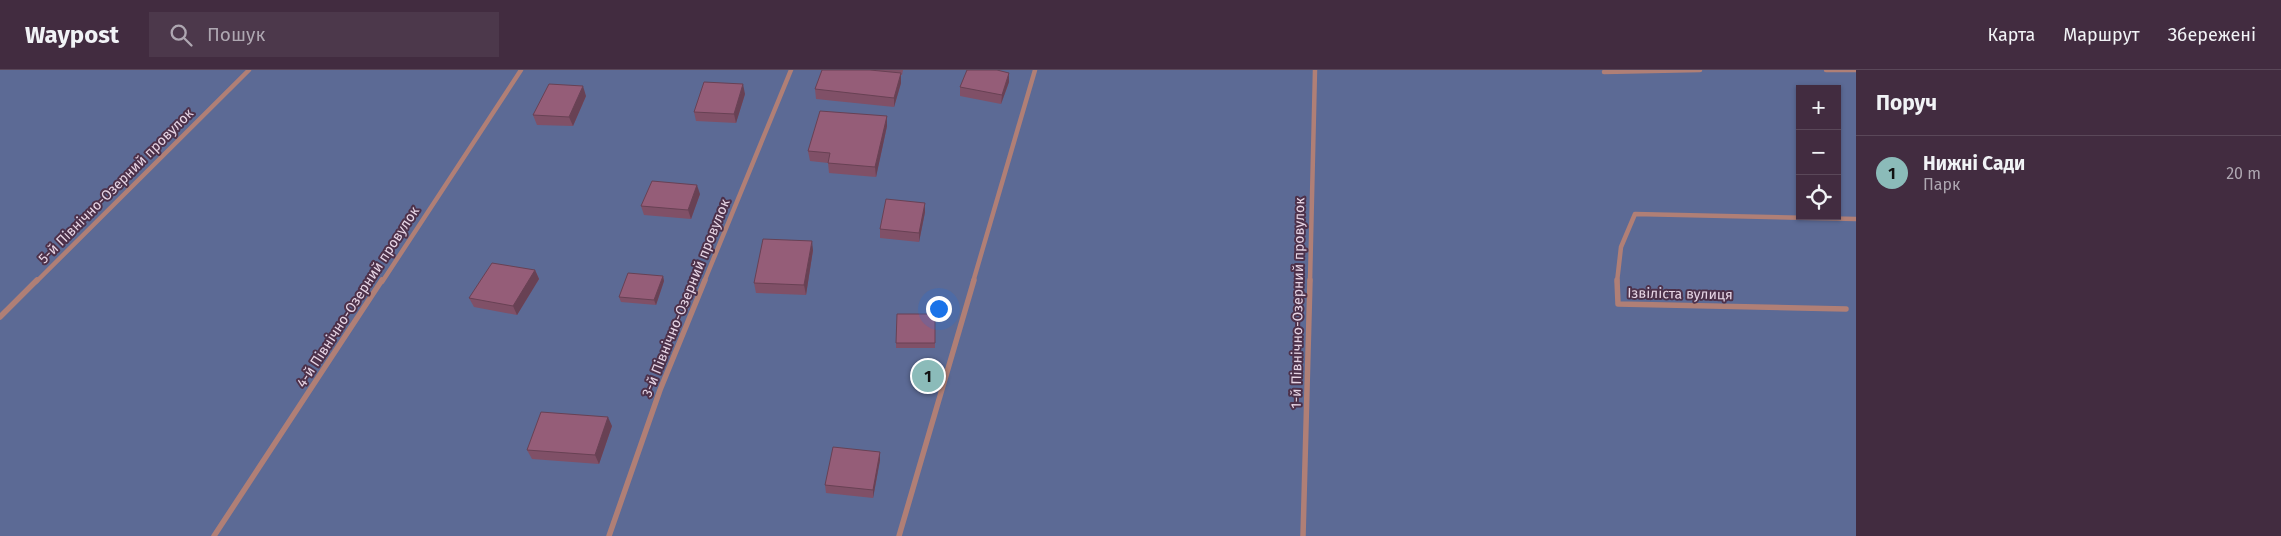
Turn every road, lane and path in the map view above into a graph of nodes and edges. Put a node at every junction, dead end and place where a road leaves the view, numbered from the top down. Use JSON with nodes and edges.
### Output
{"nodes":[{"id":1,"x":249,"y":70,"type":"edge"},
{"id":2,"x":521,"y":70,"type":"edge"},
{"id":3,"x":790,"y":70,"type":"edge"},
{"id":4,"x":1035,"y":70,"type":"edge"},
{"id":5,"x":1315,"y":70,"type":"edge"},
{"id":6,"x":1700,"y":70,"type":"edge"},
{"id":7,"x":1826,"y":70,"type":"edge"},
{"id":8,"x":1856,"y":70,"type":"edge"},
{"id":9,"x":1604,"y":72,"type":"dead end"},
{"id":10,"x":1856,"y":219,"type":"edge"},
{"id":11,"x":1846,"y":308,"type":"dead end"},
{"id":12,"x":0,"y":317,"type":"edge"},
{"id":13,"x":214,"y":536,"type":"edge"},
{"id":14,"x":609,"y":536,"type":"edge"},
{"id":15,"x":899,"y":536,"type":"edge"},
{"id":16,"x":1303,"y":536,"type":"edge"}],
"edges":[{"from":1,"to":12,"type":"street","name":"5-й Північно-Озерний провулок"},
{"from":2,"to":13,"type":"street","name":"4-й Північно-Озерний провулок"},
{"from":3,"to":14,"type":"street","name":"3-й Північно-Озерний провулок"},
{"from":4,"to":15,"type":"street"},
{"from":5,"to":16,"type":"street","name":"1-й Північно-Озерний провулок"},
{"from":6,"to":9,"type":"street"},
{"from":7,"to":8,"type":"street"},
{"from":10,"to":11,"type":"street","name":"Ізвіліста вулиця"}]}
